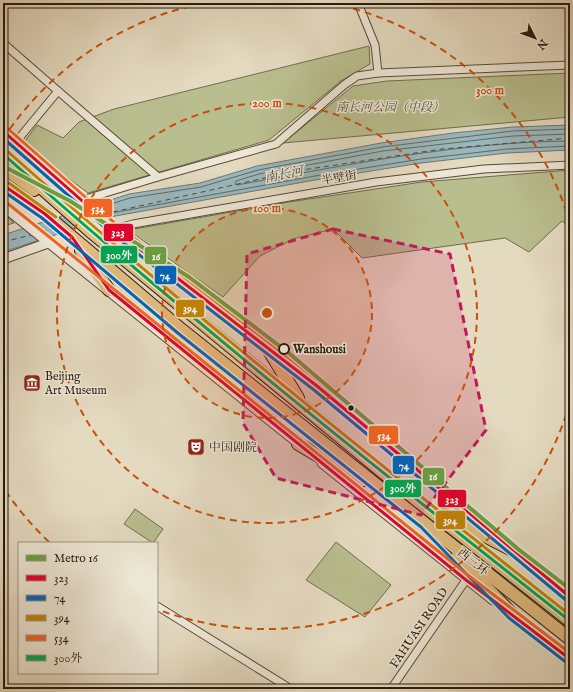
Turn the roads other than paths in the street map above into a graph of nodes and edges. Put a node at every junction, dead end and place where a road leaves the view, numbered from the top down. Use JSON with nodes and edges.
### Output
{"nodes":[{"id":1,"x":358,"y":3,"type":"edge"},
{"id":2,"x":3,"y":42,"type":"edge"},
{"id":3,"x":570,"y":65,"type":"edge"},
{"id":4,"x":378,"y":73,"type":"junction"},
{"id":5,"x":58,"y":90,"type":"junction"},
{"id":6,"x":3,"y":131,"type":"edge"},
{"id":7,"x":16,"y":142,"type":"junction"},
{"id":8,"x":3,"y":154,"type":"edge"},
{"id":9,"x":570,"y":165,"type":"edge"},
{"id":10,"x":3,"y":167,"type":"edge"},
{"id":11,"x":3,"y":176,"type":"edge"},
{"id":12,"x":158,"y":177,"type":"junction"},
{"id":13,"x":3,"y":185,"type":"edge"},
{"id":14,"x":79,"y":201,"type":"junction"},
{"id":15,"x":3,"y":206,"type":"edge"},
{"id":16,"x":66,"y":210,"type":"junction"},
{"id":17,"x":45,"y":214,"type":"junction"},
{"id":18,"x":111,"y":227,"type":"junction"},
{"id":19,"x":72,"y":237,"type":"junction"},
{"id":20,"x":48,"y":243,"type":"junction"},
{"id":21,"x":3,"y":259,"type":"edge"},
{"id":22,"x":109,"y":290,"type":"junction"},
{"id":23,"x":265,"y":344,"type":"junction"},
{"id":24,"x":304,"y":407,"type":"junction"},
{"id":25,"x":298,"y":444,"type":"junction"},
{"id":26,"x":398,"y":502,"type":"junction"},
{"id":27,"x":419,"y":502,"type":"junction"},
{"id":28,"x":424,"y":523,"type":"junction"},
{"id":29,"x":514,"y":551,"type":"junction"},
{"id":30,"x":466,"y":580,"type":"junction"},
{"id":31,"x":570,"y":597,"type":"edge"},
{"id":32,"x":158,"y":607,"type":"edge"},
{"id":33,"x":513,"y":615,"type":"junction"},
{"id":34,"x":570,"y":621,"type":"edge"},
{"id":35,"x":570,"y":639,"type":"edge"},
{"id":36,"x":570,"y":660,"type":"edge"},
{"id":37,"x":291,"y":689,"type":"edge"},
{"id":38,"x":391,"y":689,"type":"edge"}],
"edges":[{"from":1,"to":4,"type":"street"},
{"from":2,"to":5,"type":"street"},
{"from":3,"to":4,"type":"street"},
{"from":4,"to":12,"type":"street"},
{"from":5,"to":7,"type":"street"},
{"from":5,"to":12,"type":"street"},
{"from":6,"to":7,"type":"street"},
{"from":7,"to":14,"type":"street"},
{"from":8,"to":16,"type":"highway","name":"西三环"},
{"from":9,"to":18,"type":"street","name":"半壁街"},
{"from":10,"to":16,"type":"highway"},
{"from":11,"to":17,"type":"highway"},
{"from":12,"to":14,"type":"street"},
{"from":13,"to":17,"type":"highway","name":"西三环"},
{"from":14,"to":18,"type":"street"},
{"from":15,"to":20,"type":"street"},
{"from":16,"to":24,"type":"highway","name":"西三环"},
{"from":17,"to":19,"type":"highway","name":"西三环"},
{"from":18,"to":23,"type":"street"},
{"from":19,"to":22,"type":"highway"},
{"from":19,"to":26,"type":"highway","name":"西三环"},
{"from":20,"to":21,"type":"street"},
{"from":20,"to":22,"type":"street"},
{"from":22,"to":25,"type":"street"},
{"from":23,"to":24,"type":"highway"},
{"from":23,"to":29,"type":"street"},
{"from":24,"to":27,"type":"highway","name":"西三环"},
{"from":25,"to":26,"type":"highway"},
{"from":25,"to":30,"type":"street"},
{"from":26,"to":28,"type":"highway","name":"西三环"},
{"from":27,"to":29,"type":"highway"},
{"from":27,"to":34,"type":"highway","name":"西三环"},
{"from":28,"to":33,"type":"highway"},
{"from":28,"to":35,"type":"highway","name":"西三环"},
{"from":29,"to":31,"type":"street"},
{"from":30,"to":33,"type":"street"},
{"from":30,"to":38,"type":"street","name":"FAHUASI ROAD"},
{"from":32,"to":37,"type":"street"},
{"from":33,"to":36,"type":"street"}]}
